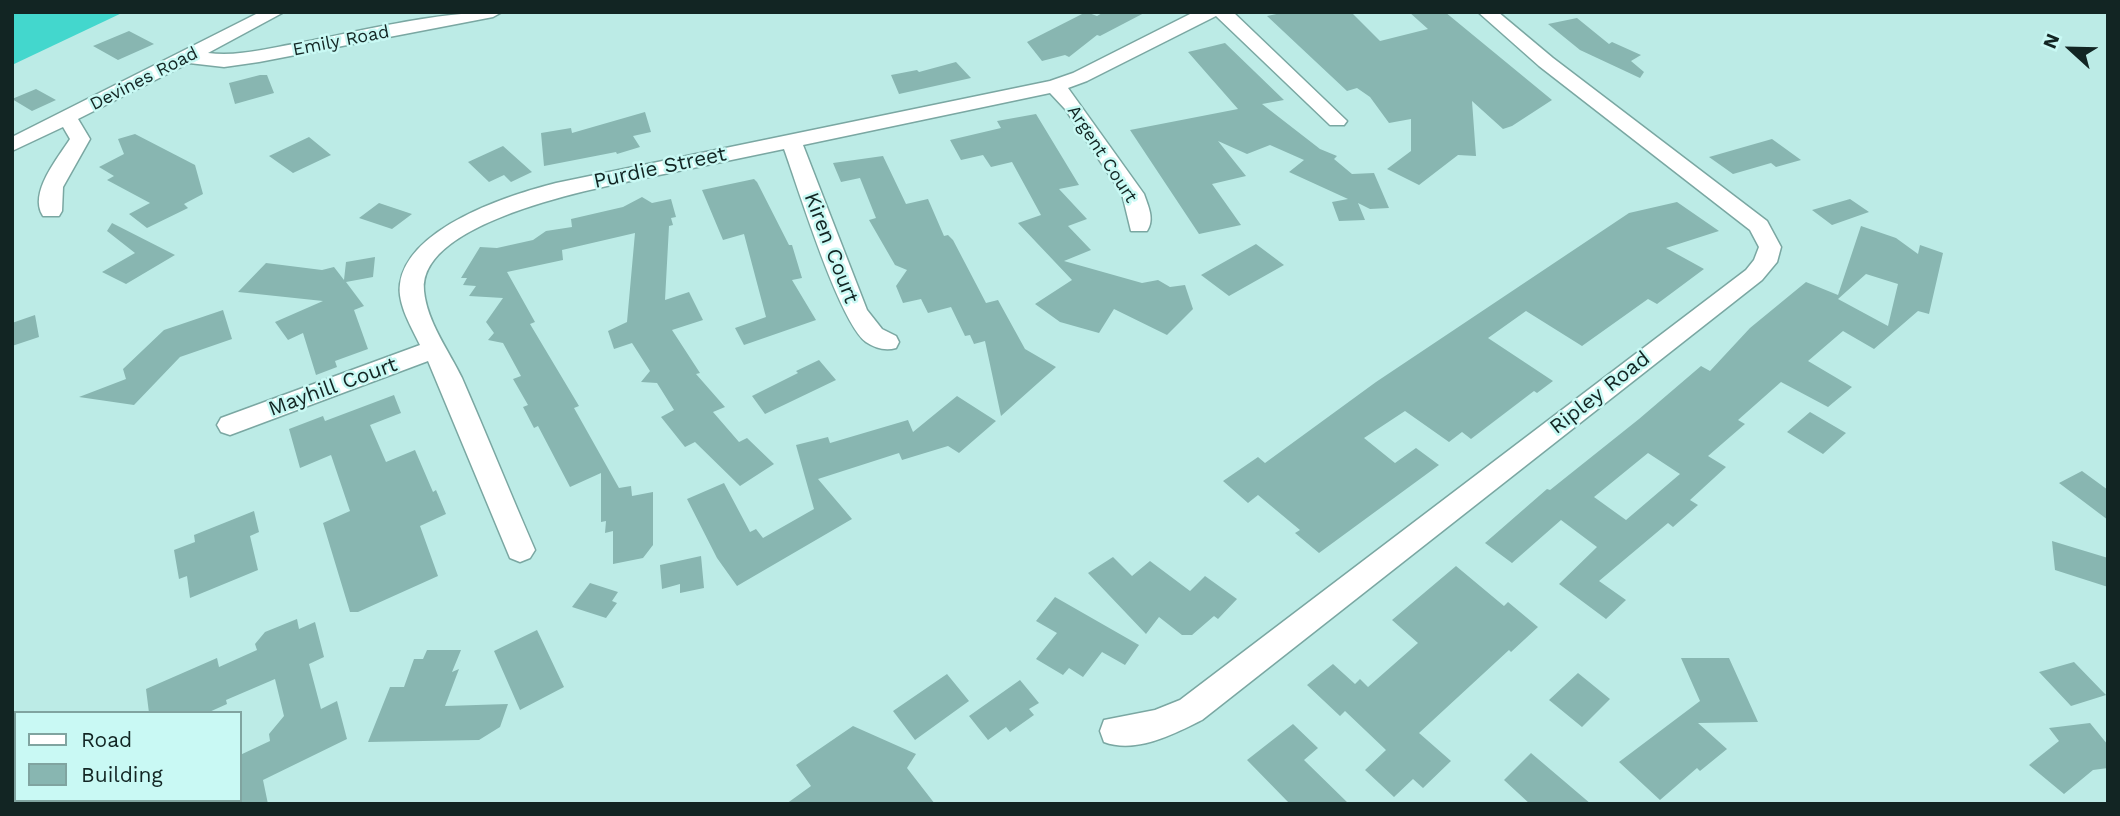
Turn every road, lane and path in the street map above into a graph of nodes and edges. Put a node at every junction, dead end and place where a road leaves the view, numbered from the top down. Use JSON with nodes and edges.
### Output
{"nodes":[{"id":1,"x":275,"y":12,"type":"edge"},
{"id":2,"x":493,"y":12,"type":"edge"},
{"id":3,"x":1209,"y":12,"type":"edge"},
{"id":4,"x":1222,"y":12,"type":"edge"},
{"id":5,"x":1487,"y":12,"type":"edge"},
{"id":6,"x":189,"y":57,"type":"junction"},
{"id":7,"x":1055,"y":86,"type":"junction"},
{"id":8,"x":65,"y":118,"type":"junction"},
{"id":9,"x":1337,"y":121,"type":"dead end"},
{"id":10,"x":791,"y":141,"type":"junction"},
{"id":11,"x":12,"y":145,"type":"edge"},
{"id":12,"x":51,"y":211,"type":"dead end"},
{"id":13,"x":1139,"y":226,"type":"dead end"},
{"id":14,"x":887,"y":342,"type":"dead end"},
{"id":15,"x":435,"y":349,"type":"junction"},
{"id":16,"x":230,"y":425,"type":"dead end"},
{"id":17,"x":520,"y":550,"type":"dead end"},
{"id":18,"x":1116,"y":731,"type":"dead end"}],
"edges":[{"from":1,"to":6,"type":"street","name":"Devines Road"},
{"from":2,"to":6,"type":"street","name":"Emily Road"},
{"from":3,"to":7,"type":"street","name":"Purdie Street"},
{"from":4,"to":9,"type":"street"},
{"from":5,"to":18,"type":"street","name":"Ripley Road"},
{"from":6,"to":8,"type":"street","name":"Devines Road"},
{"from":7,"to":10,"type":"street","name":"Purdie Street"},
{"from":7,"to":13,"type":"street","name":"Argent Court"},
{"from":8,"to":11,"type":"street","name":"Devines Road"},
{"from":8,"to":12,"type":"street"},
{"from":10,"to":14,"type":"street","name":"Kiren Court"},
{"from":10,"to":15,"type":"street","name":"Purdie Street"},
{"from":15,"to":16,"type":"street","name":"Mayhill Court"},
{"from":15,"to":17,"type":"street","name":"Purdie Street"}]}
